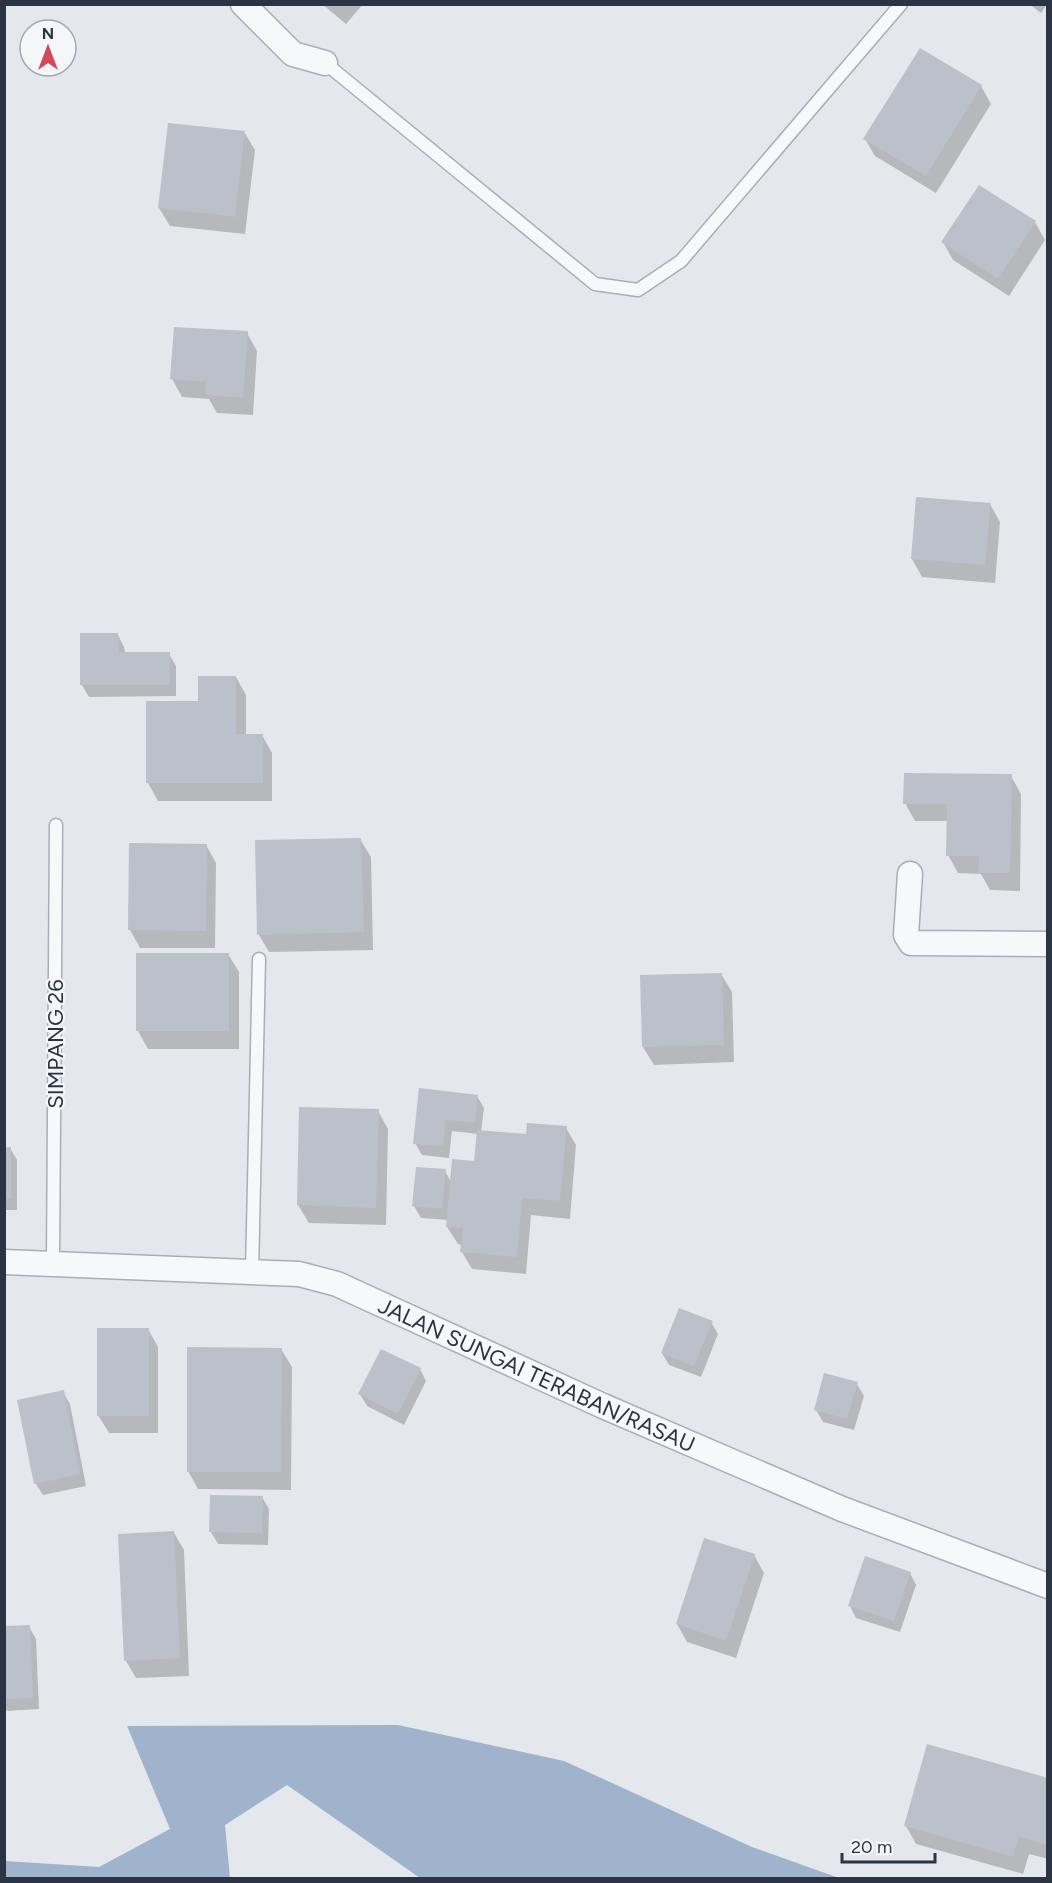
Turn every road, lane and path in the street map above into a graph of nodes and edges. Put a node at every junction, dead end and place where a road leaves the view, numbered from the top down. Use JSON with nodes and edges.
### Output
{"nodes":[{"id":1,"x":243,"y":4,"type":"edge"},
{"id":2,"x":902,"y":4,"type":"edge"},
{"id":3,"x":325,"y":63,"type":"joint"},
{"id":4,"x":56,"y":825,"type":"dead end"},
{"id":5,"x":910,"y":874,"type":"dead end"},
{"id":6,"x":1047,"y":944,"type":"edge"},
{"id":7,"x":259,"y":959,"type":"dead end"},
{"id":8,"x":4,"y":1262,"type":"edge"},
{"id":9,"x":53,"y":1263,"type":"junction"},
{"id":10,"x":252,"y":1274,"type":"junction"},
{"id":11,"x":1047,"y":1586,"type":"edge"}],
"edges":[{"from":1,"to":3,"type":"street"},
{"from":2,"to":3,"type":"lane"},
{"from":4,"to":9,"type":"lane","name":"SIMPANG 26"},
{"from":5,"to":6,"type":"street"},
{"from":7,"to":10,"type":"lane"},
{"from":8,"to":9,"type":"street","name":"JALAN SUNGAI TERABAN/RASAU"},
{"from":9,"to":10,"type":"street","name":"JALAN SUNGAI TERABAN/RASAU"},
{"from":10,"to":11,"type":"street","name":"JALAN SUNGAI TERABAN/RASAU"}]}
